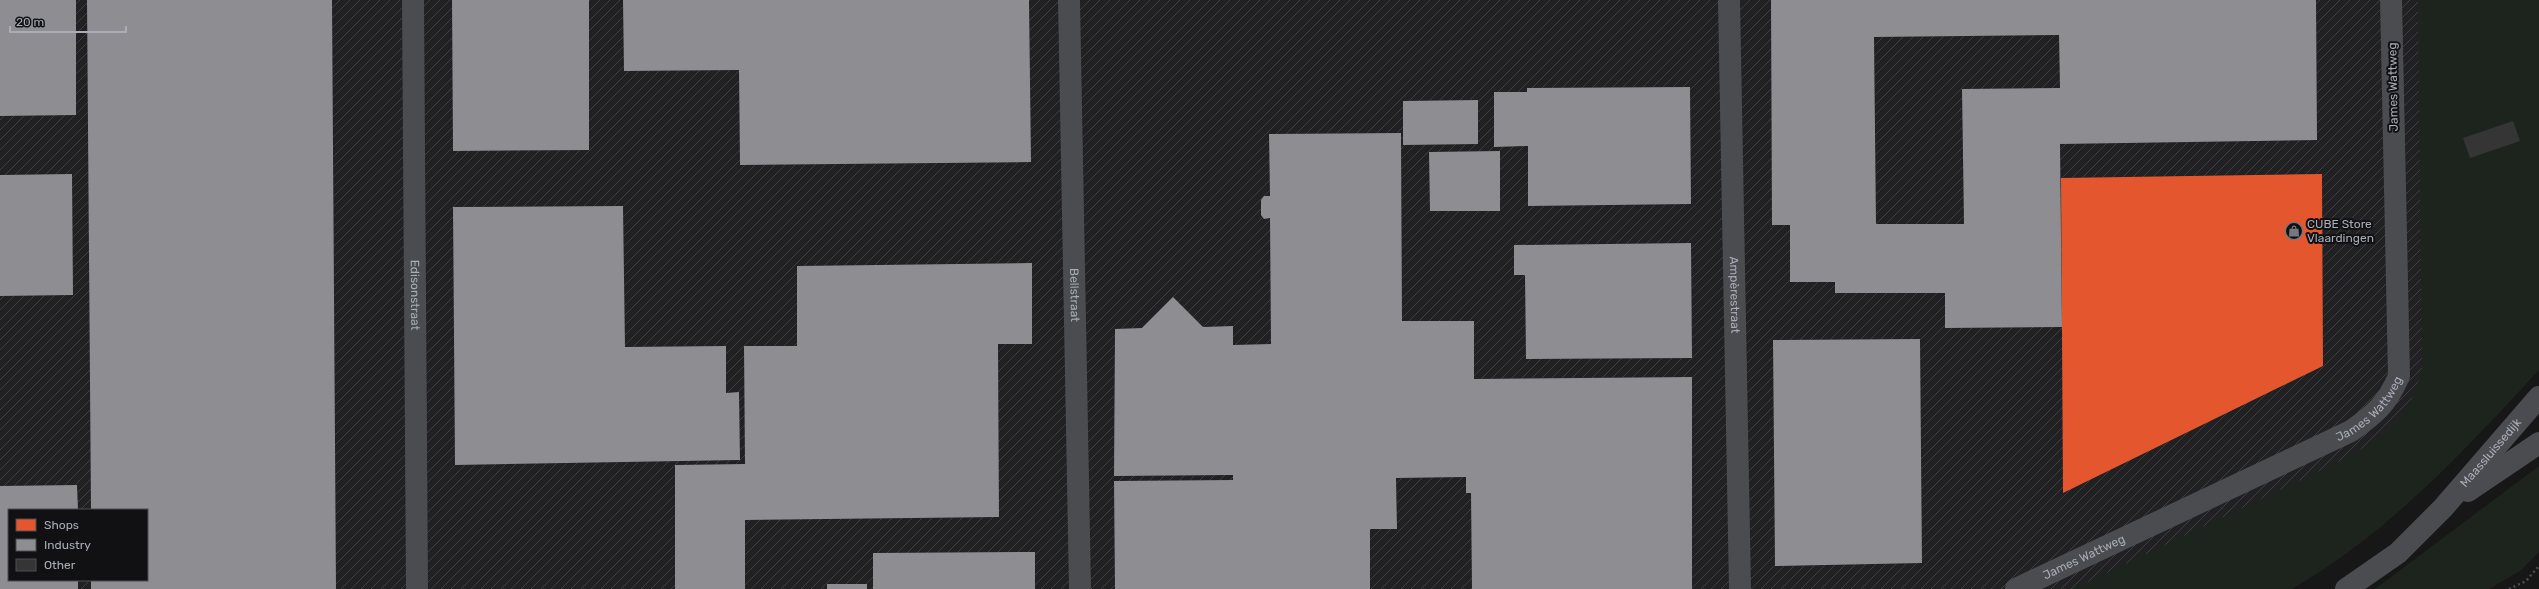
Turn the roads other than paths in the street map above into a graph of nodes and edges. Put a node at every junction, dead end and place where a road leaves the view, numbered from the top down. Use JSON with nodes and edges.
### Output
{"nodes":[{"id":1,"x":413,"y":0,"type":"edge"},
{"id":2,"x":1069,"y":0,"type":"edge"},
{"id":3,"x":1729,"y":0,"type":"edge"},
{"id":4,"x":2391,"y":0,"type":"edge"},
{"id":5,"x":2539,"y":397,"type":"edge"},
{"id":6,"x":2539,"y":443,"type":"edge"},
{"id":7,"x":2444,"y":508,"type":"junction"},
{"id":8,"x":417,"y":589,"type":"edge"},
{"id":9,"x":1080,"y":589,"type":"edge"},
{"id":10,"x":1740,"y":589,"type":"edge"},
{"id":11,"x":2016,"y":589,"type":"edge"},
{"id":12,"x":2346,"y":589,"type":"edge"}],
"edges":[{"from":1,"to":8,"type":"street","name":"Edisonstraat"},
{"from":2,"to":9,"type":"street","name":"Bellstraat"},
{"from":3,"to":10,"type":"street","name":"Ampèrestraat"},
{"from":4,"to":11,"type":"street","name":"James Wattweg"},
{"from":5,"to":7,"type":"street","name":"Maassluissedijk"},
{"from":6,"to":7,"type":"street","name":"Maassluissedijk"},
{"from":7,"to":12,"type":"street","name":"Maassluissedijk"}]}
